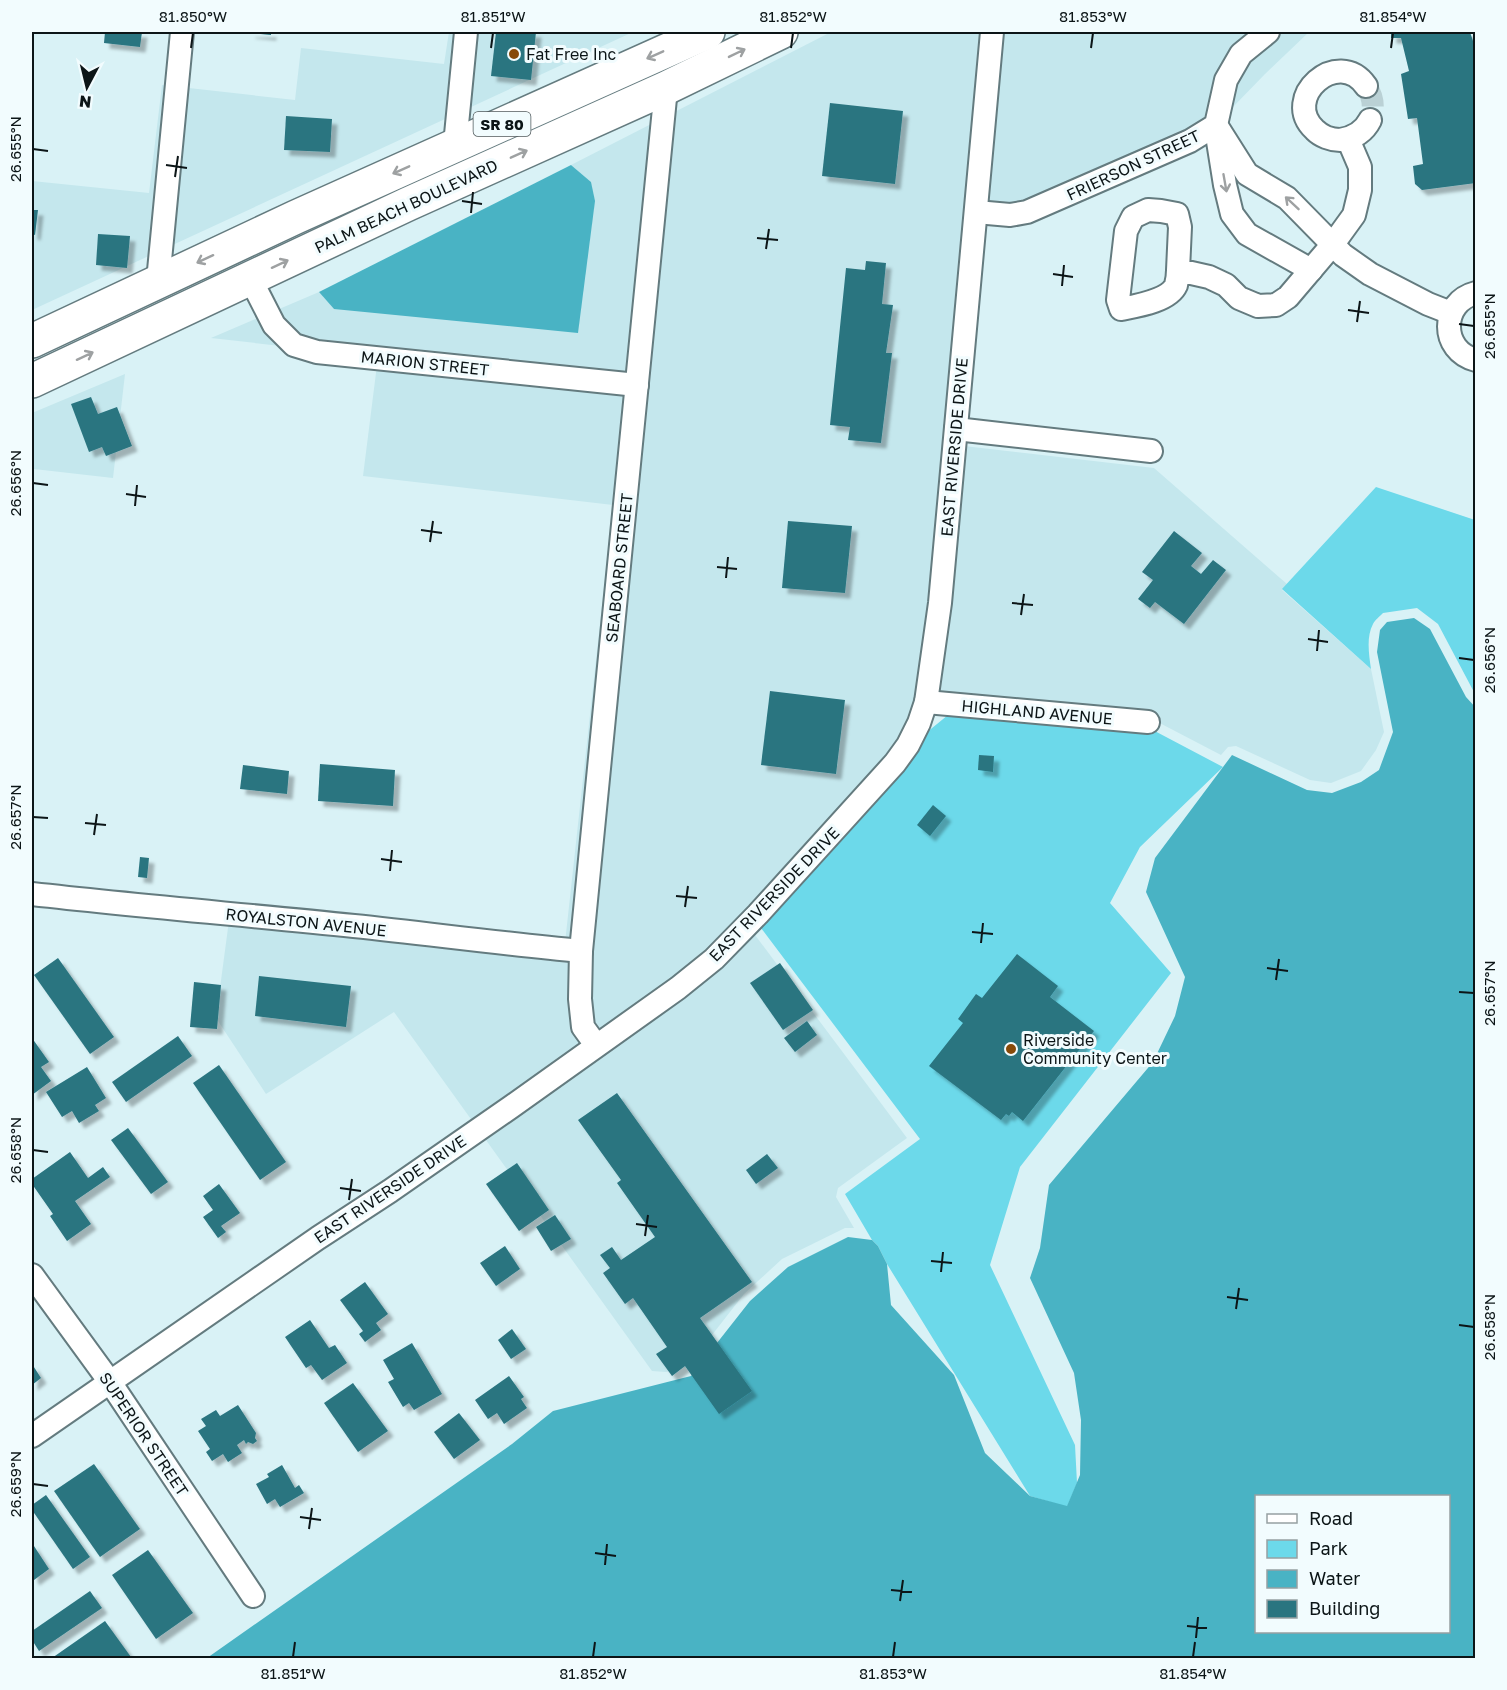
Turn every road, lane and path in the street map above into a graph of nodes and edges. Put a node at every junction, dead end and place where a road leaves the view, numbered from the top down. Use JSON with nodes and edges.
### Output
{"nodes":[{"id":1,"x":182,"y":32,"type":"edge"},
{"id":2,"x":466,"y":32,"type":"edge"},
{"id":3,"x":708,"y":32,"type":"edge"},
{"id":4,"x":781,"y":32,"type":"edge"},
{"id":5,"x":992,"y":32,"type":"edge"},
{"id":6,"x":1268,"y":32,"type":"edge"},
{"id":7,"x":1366,"y":86,"type":"dead end"},
{"id":8,"x":666,"y":88,"type":"junction"},
{"id":9,"x":1370,"y":120,"type":"dead end"},
{"id":10,"x":1216,"y":125,"type":"junction"},
{"id":11,"x":1348,"y":139,"type":"junction"},
{"id":12,"x":455,"y":145,"type":"junction"},
{"id":13,"x":408,"y":204,"type":"junction"},
{"id":14,"x":976,"y":212,"type":"junction"},
{"id":15,"x":1333,"y":244,"type":"junction"},
{"id":16,"x":1178,"y":270,"type":"dead end"},
{"id":17,"x":1311,"y":270,"type":"junction"},
{"id":18,"x":250,"y":278,"type":"junction"},
{"id":19,"x":158,"y":281,"type":"junction"},
{"id":20,"x":1476,"y":293,"type":"edge"},
{"id":21,"x":1451,"y":313,"type":"junction"},
{"id":22,"x":32,"y":341,"type":"edge"},
{"id":23,"x":1476,"y":360,"type":"edge"},
{"id":24,"x":32,"y":381,"type":"edge"},
{"id":25,"x":637,"y":385,"type":"junction"},
{"id":26,"x":956,"y":429,"type":"junction"},
{"id":27,"x":1151,"y":451,"type":"dead end"},
{"id":28,"x":926,"y":702,"type":"junction"},
{"id":29,"x":1148,"y":722,"type":"dead end"},
{"id":30,"x":32,"y":894,"type":"edge"},
{"id":31,"x":581,"y":951,"type":"junction"},
{"id":32,"x":596,"y":1045,"type":"junction"},
{"id":33,"x":32,"y":1275,"type":"edge"},
{"id":34,"x":110,"y":1382,"type":"junction"},
{"id":35,"x":32,"y":1436,"type":"edge"},
{"id":36,"x":253,"y":1596,"type":"dead end"}],
"edges":[{"from":1,"to":19,"type":"street"},
{"from":2,"to":12,"type":"street"},
{"from":3,"to":12,"type":"main road","name":"PALM BEACH BOULEVARD","number":"SR 80","one_way":true},
{"from":8,"to":4,"type":"main road","name":"PALM BEACH BOULEVARD","number":"SR 80","one_way":true},
{"from":5,"to":14,"type":"street","name":"EAST RIVERSIDE DRIVE"},
{"from":6,"to":10,"type":"street","name":"FRIERSON STREET"},
{"from":7,"to":11,"type":"street"},
{"from":13,"to":8,"type":"main road","name":"PALM BEACH BOULEVARD","number":"SR 80","one_way":true},
{"from":8,"to":25,"type":"street","name":"SEABOARD STREET"},
{"from":9,"to":11,"type":"street"},
{"from":10,"to":14,"type":"street","name":"FRIERSON STREET"},
{"from":15,"to":10,"type":"street","one_way":true},
{"from":10,"to":17,"type":"street","one_way":true},
{"from":11,"to":15,"type":"street"},
{"from":12,"to":13,"type":"main road"},
{"from":12,"to":19,"type":"main road","name":"PALM BEACH BOULEVARD","number":"SR 80","one_way":true},
{"from":18,"to":13,"type":"main road","name":"PALM BEACH BOULEVARD","number":"SR 80","one_way":true},
{"from":14,"to":26,"type":"street","name":"EAST RIVERSIDE DRIVE"},
{"from":15,"to":17,"type":"street"},
{"from":15,"to":21,"type":"street"},
{"from":16,"to":17,"type":"street"},
{"from":24,"to":18,"type":"main road","name":"PALM BEACH BOULEVARD","number":"SR 80","one_way":true},
{"from":18,"to":25,"type":"street","name":"MARION STREET"},
{"from":19,"to":22,"type":"main road","name":"PALM BEACH BOULEVARD","number":"SR 80"},
{"from":20,"to":21,"type":"street"},
{"from":21,"to":23,"type":"street"},
{"from":25,"to":31,"type":"street","name":"SEABOARD STREET"},
{"from":26,"to":27,"type":"street"},
{"from":26,"to":28,"type":"street","name":"EAST RIVERSIDE DRIVE"},
{"from":28,"to":29,"type":"street","name":"HIGHLAND AVENUE"},
{"from":28,"to":32,"type":"street","name":"EAST RIVERSIDE DRIVE"},
{"from":30,"to":31,"type":"street","name":"ROYALSTON AVENUE"},
{"from":31,"to":32,"type":"street","name":"SEABOARD STREET"},
{"from":32,"to":34,"type":"street","name":"EAST RIVERSIDE DRIVE"},
{"from":33,"to":34,"type":"street","name":"SUPERIOR STREET"},
{"from":34,"to":35,"type":"street","name":"EAST RIVERSIDE DRIVE"},
{"from":34,"to":36,"type":"street","name":"SUPERIOR STREET"}]}
